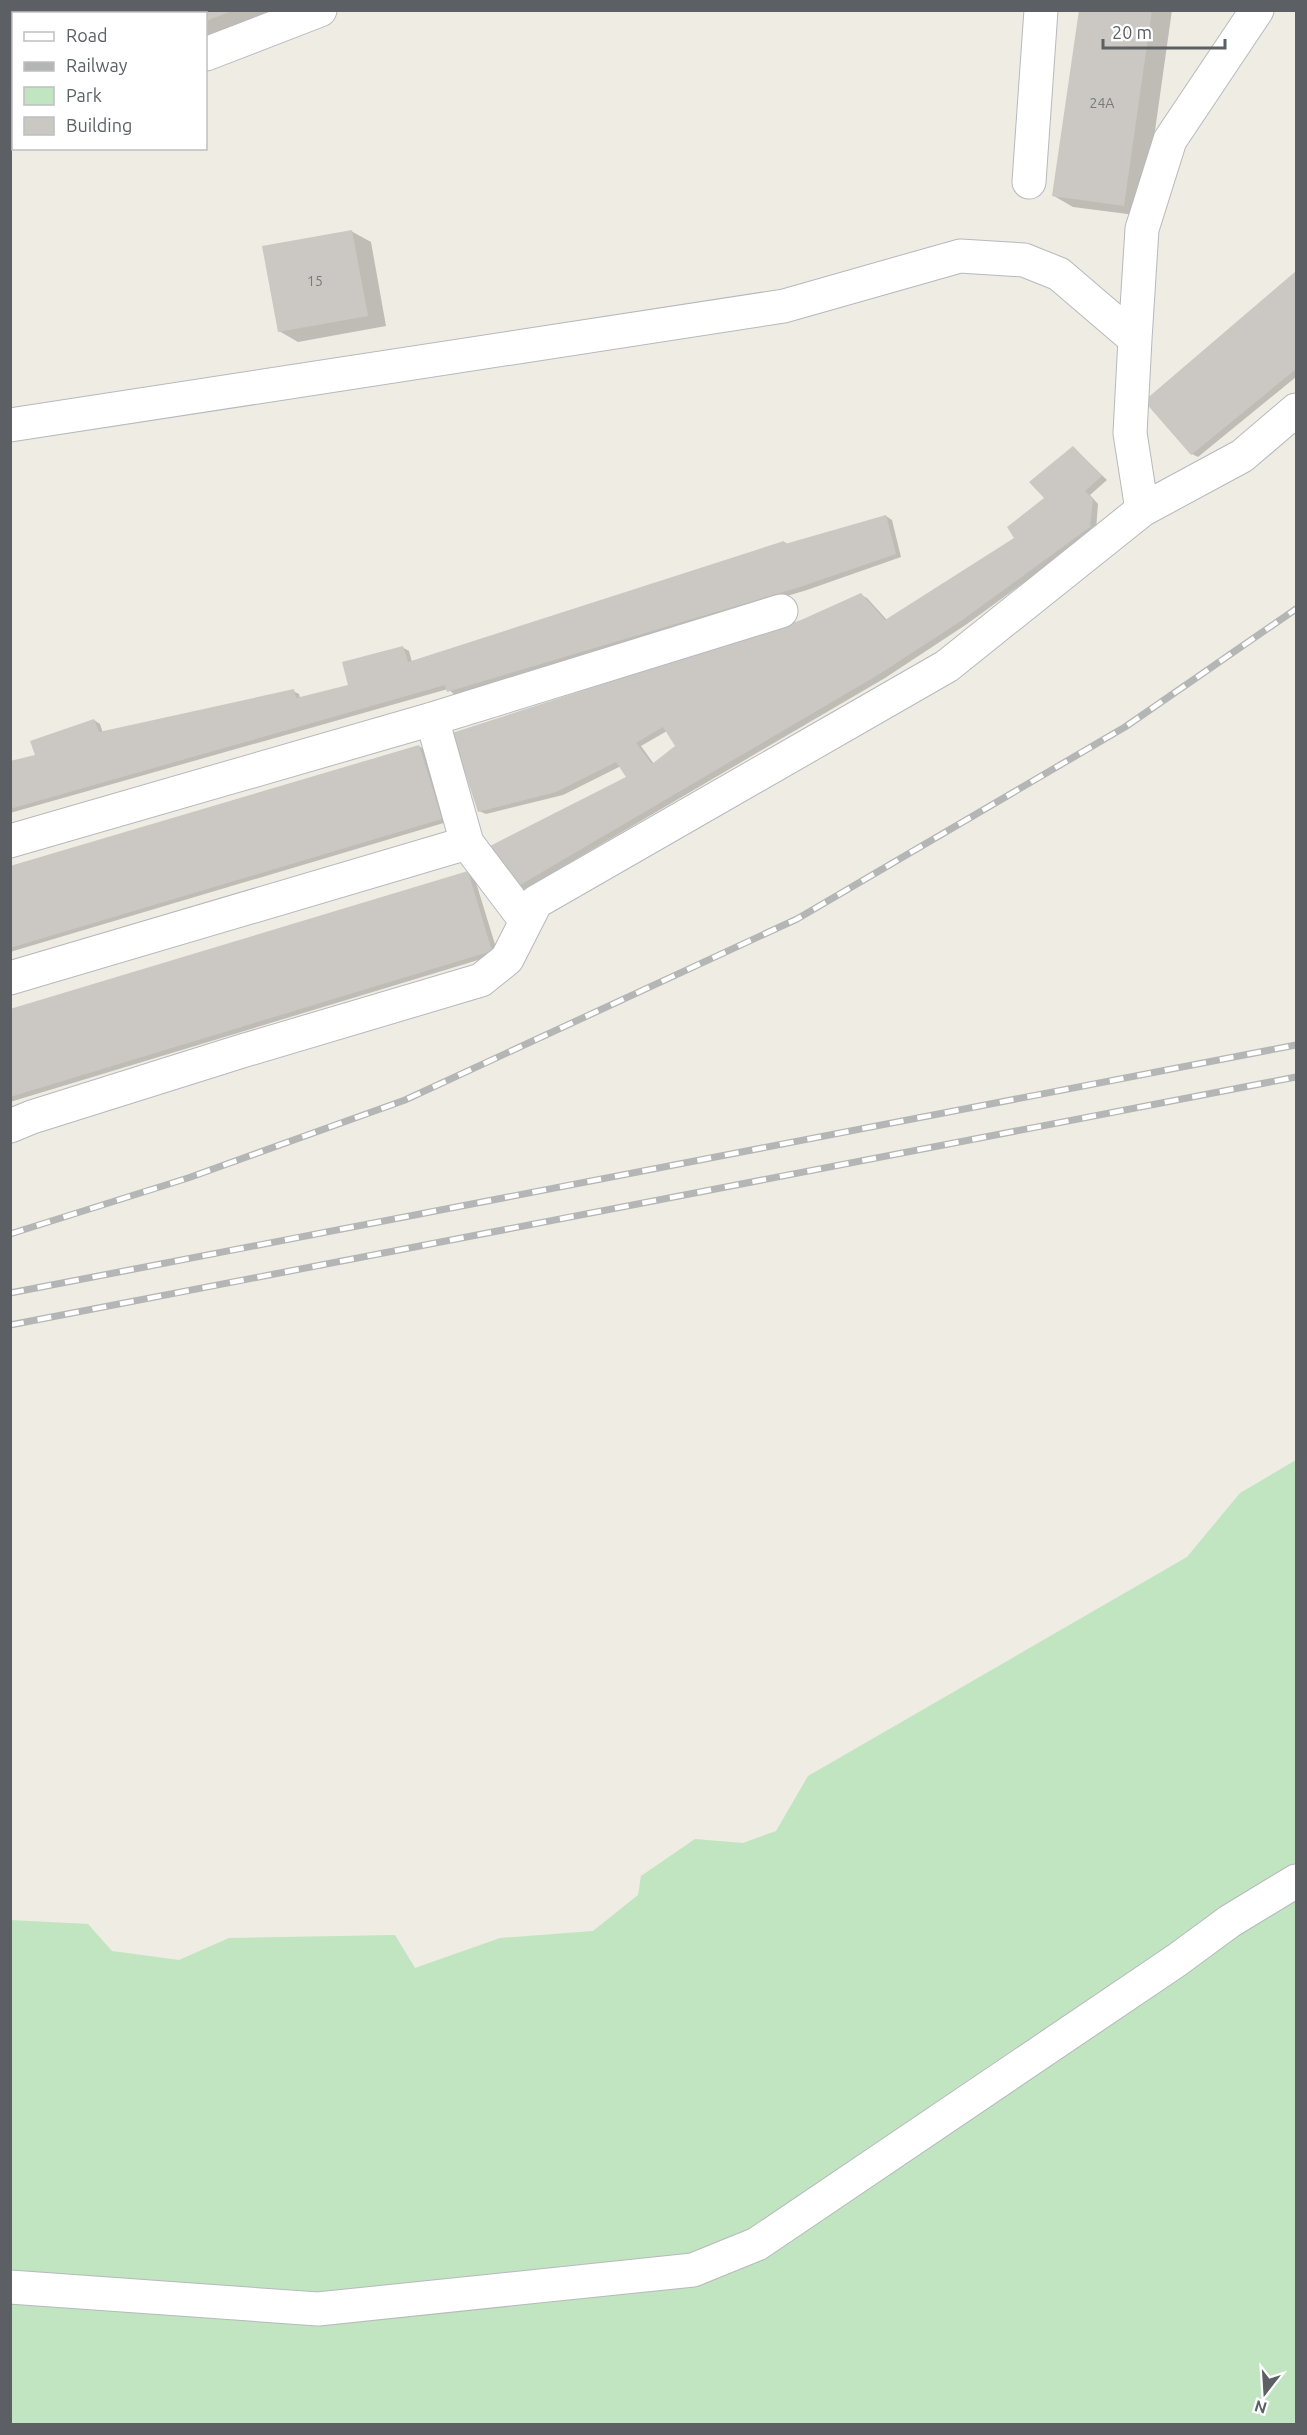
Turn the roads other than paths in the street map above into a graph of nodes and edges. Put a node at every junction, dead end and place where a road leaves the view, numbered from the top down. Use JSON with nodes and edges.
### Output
{"nodes":[{"id":1,"x":320,"y":10,"type":"edge"},
{"id":2,"x":1041,"y":10,"type":"edge"},
{"id":3,"x":1257,"y":10,"type":"edge"},
{"id":4,"x":207,"y":54,"type":"edge"},
{"id":5,"x":1029,"y":182,"type":"dead end"},
{"id":6,"x":1135,"y":339,"type":"junction"},
{"id":7,"x":1296,"y":410,"type":"edge"},
{"id":8,"x":10,"y":425,"type":"edge"},
{"id":9,"x":1142,"y":510,"type":"junction"},
{"id":10,"x":781,"y":611,"type":"dead end"},
{"id":11,"x":432,"y":719,"type":"junction"},
{"id":12,"x":10,"y":841,"type":"edge"},
{"id":13,"x":467,"y":843,"type":"junction"},
{"id":14,"x":526,"y":921,"type":"junction"},
{"id":15,"x":10,"y":978,"type":"edge"},
{"id":16,"x":10,"y":1126,"type":"edge"},
{"id":17,"x":1296,"y":1881,"type":"edge"},
{"id":18,"x":10,"y":2287,"type":"edge"}],
"edges":[{"from":1,"to":4,"type":"street"},
{"from":2,"to":5,"type":"street"},
{"from":3,"to":6,"type":"street"},
{"from":6,"to":8,"type":"street"},
{"from":6,"to":9,"type":"street"},
{"from":7,"to":9,"type":"street"},
{"from":9,"to":14,"type":"street"},
{"from":10,"to":11,"type":"street"},
{"from":11,"to":12,"type":"street"},
{"from":11,"to":13,"type":"street"},
{"from":13,"to":14,"type":"street"},
{"from":13,"to":15,"type":"street"},
{"from":14,"to":16,"type":"street"},
{"from":17,"to":18,"type":"street"}]}
